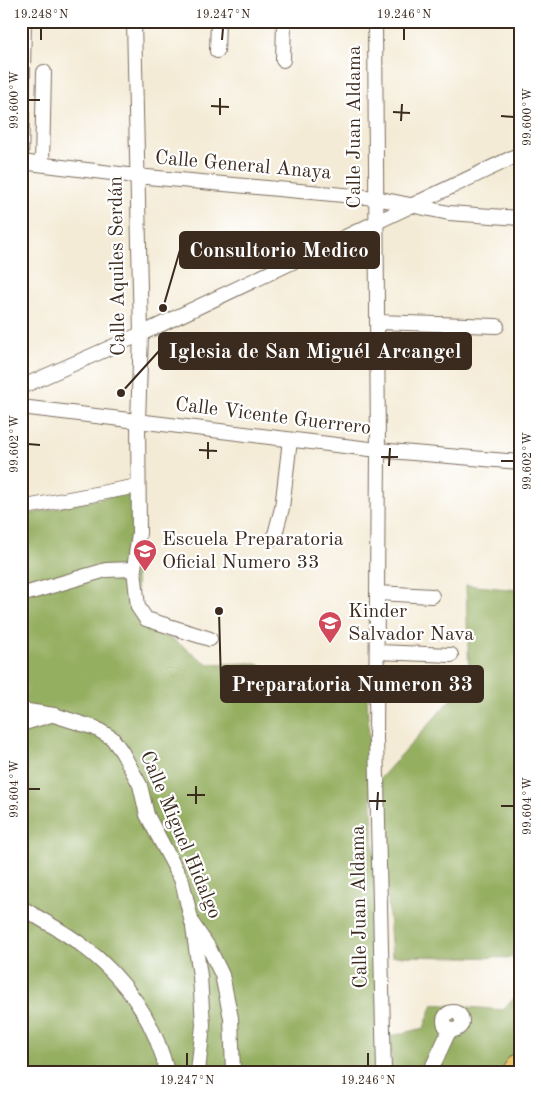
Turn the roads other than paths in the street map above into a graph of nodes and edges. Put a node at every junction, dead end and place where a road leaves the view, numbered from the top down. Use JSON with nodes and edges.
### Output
{"nodes":[{"id":1,"x":134,"y":21,"type":"edge"},
{"id":2,"x":218,"y":21,"type":"edge"},
{"id":3,"x":284,"y":21,"type":"edge"},
{"id":4,"x":375,"y":21,"type":"edge"},
{"id":5,"x":24,"y":22,"type":"edge"},
{"id":6,"x":217,"y":51,"type":"dead end"},
{"id":7,"x":283,"y":60,"type":"dead end"},
{"id":8,"x":44,"y":72,"type":"dead end"},
{"id":9,"x":520,"y":154,"type":"edge"},
{"id":10,"x":21,"y":162,"type":"edge"},
{"id":11,"x":42,"y":164,"type":"junction"},
{"id":12,"x":136,"y":176,"type":"junction"},
{"id":13,"x":376,"y":198,"type":"junction"},
{"id":14,"x":411,"y":204,"type":"junction"},
{"id":15,"x":520,"y":218,"type":"edge"},
{"id":16,"x":376,"y":223,"type":"junction"},
{"id":17,"x":377,"y":322,"type":"junction"},
{"id":18,"x":498,"y":326,"type":"dead end"},
{"id":19,"x":141,"y":334,"type":"junction"},
{"id":20,"x":21,"y":387,"type":"edge"},
{"id":21,"x":21,"y":407,"type":"edge"},
{"id":22,"x":138,"y":422,"type":"junction"},
{"id":23,"x":290,"y":440,"type":"junction"},
{"id":24,"x":378,"y":450,"type":"junction"},
{"id":25,"x":520,"y":462,"type":"edge"},
{"id":26,"x":138,"y":486,"type":"junction"},
{"id":27,"x":21,"y":508,"type":"edge"},
{"id":28,"x":274,"y":538,"type":"dead end"},
{"id":29,"x":134,"y":569,"type":"junction"},
{"id":30,"x":378,"y":592,"type":"junction"},
{"id":31,"x":21,"y":595,"type":"edge"},
{"id":32,"x":432,"y":596,"type":"dead end"},
{"id":33,"x":210,"y":638,"type":"dead end"},
{"id":34,"x":378,"y":652,"type":"junction"},
{"id":35,"x":451,"y":655,"type":"dead end"},
{"id":36,"x":21,"y":710,"type":"edge"},
{"id":37,"x":54,"y":715,"type":"junction"},
{"id":38,"x":21,"y":724,"type":"edge"},
{"id":39,"x":21,"y":907,"type":"edge"},
{"id":40,"x":192,"y":923,"type":"junction"},
{"id":41,"x":450,"y":1030,"type":"dead end"},
{"id":42,"x":520,"y":1063,"type":"edge"},
{"id":43,"x":167,"y":1072,"type":"edge"},
{"id":44,"x":198,"y":1072,"type":"edge"},
{"id":45,"x":233,"y":1072,"type":"edge"},
{"id":46,"x":384,"y":1072,"type":"edge"},
{"id":47,"x":430,"y":1072,"type":"edge"},
{"id":48,"x":513,"y":1072,"type":"edge"}],
"edges":[{"from":1,"to":12,"type":"street","name":"Calle Aquiles Serdán"},
{"from":2,"to":6,"type":"street"},
{"from":3,"to":7,"type":"street"},
{"from":4,"to":13,"type":"street","name":"Calle Juan Aldama"},
{"from":5,"to":10,"type":"street"},
{"from":8,"to":11,"type":"street"},
{"from":9,"to":14,"type":"street"},
{"from":10,"to":11,"type":"street","name":"Calle General Anaya"},
{"from":11,"to":12,"type":"street","name":"Calle General Anaya"},
{"from":12,"to":13,"type":"street","name":"Calle General Anaya"},
{"from":12,"to":19,"type":"street","name":"Calle Aquiles Serdán"},
{"from":13,"to":14,"type":"street","name":"Calle General Anaya"},
{"from":13,"to":16,"type":"street","name":"Calle Juan Aldama"},
{"from":14,"to":15,"type":"street","name":"Calle General Anaya"},
{"from":14,"to":16,"type":"street"},
{"from":16,"to":17,"type":"street","name":"Calle Juan Aldama"},
{"from":16,"to":19,"type":"street"},
{"from":17,"to":18,"type":"street"},
{"from":17,"to":24,"type":"street","name":"Calle Juan Aldama"},
{"from":19,"to":20,"type":"street"},
{"from":19,"to":22,"type":"street","name":"Calle Aquiles Serdán"},
{"from":21,"to":22,"type":"street","name":"Calle Vicente Guerrero"},
{"from":22,"to":23,"type":"street","name":"Calle Vicente Guerrero"},
{"from":22,"to":26,"type":"street","name":"Calle Aquiles Serdán"},
{"from":23,"to":24,"type":"street","name":"Calle Vicente Guerrero"},
{"from":23,"to":28,"type":"street"},
{"from":24,"to":25,"type":"street","name":"Calle Vicente Guerrero"},
{"from":24,"to":30,"type":"street","name":"Calle Juan Aldama"},
{"from":26,"to":27,"type":"street"},
{"from":26,"to":29,"type":"street","name":"Calle Aquiles Serdán"},
{"from":29,"to":31,"type":"street"},
{"from":29,"to":33,"type":"street","name":"Calle Aquiles Serdán"},
{"from":30,"to":32,"type":"street"},
{"from":30,"to":34,"type":"street","name":"Calle Juan Aldama"},
{"from":34,"to":35,"type":"street"},
{"from":34,"to":46,"type":"street","name":"Calle Juan Aldama"},
{"from":36,"to":37,"type":"street","name":"Calle Miguel Hidalgo"},
{"from":37,"to":38,"type":"street"},
{"from":37,"to":40,"type":"street","name":"Calle Miguel Hidalgo"},
{"from":39,"to":43,"type":"street"},
{"from":40,"to":44,"type":"street"},
{"from":40,"to":45,"type":"street","name":"Calle Miguel Hidalgo"},
{"from":41,"to":47,"type":"street"},
{"from":42,"to":48,"type":"highway"}]}
